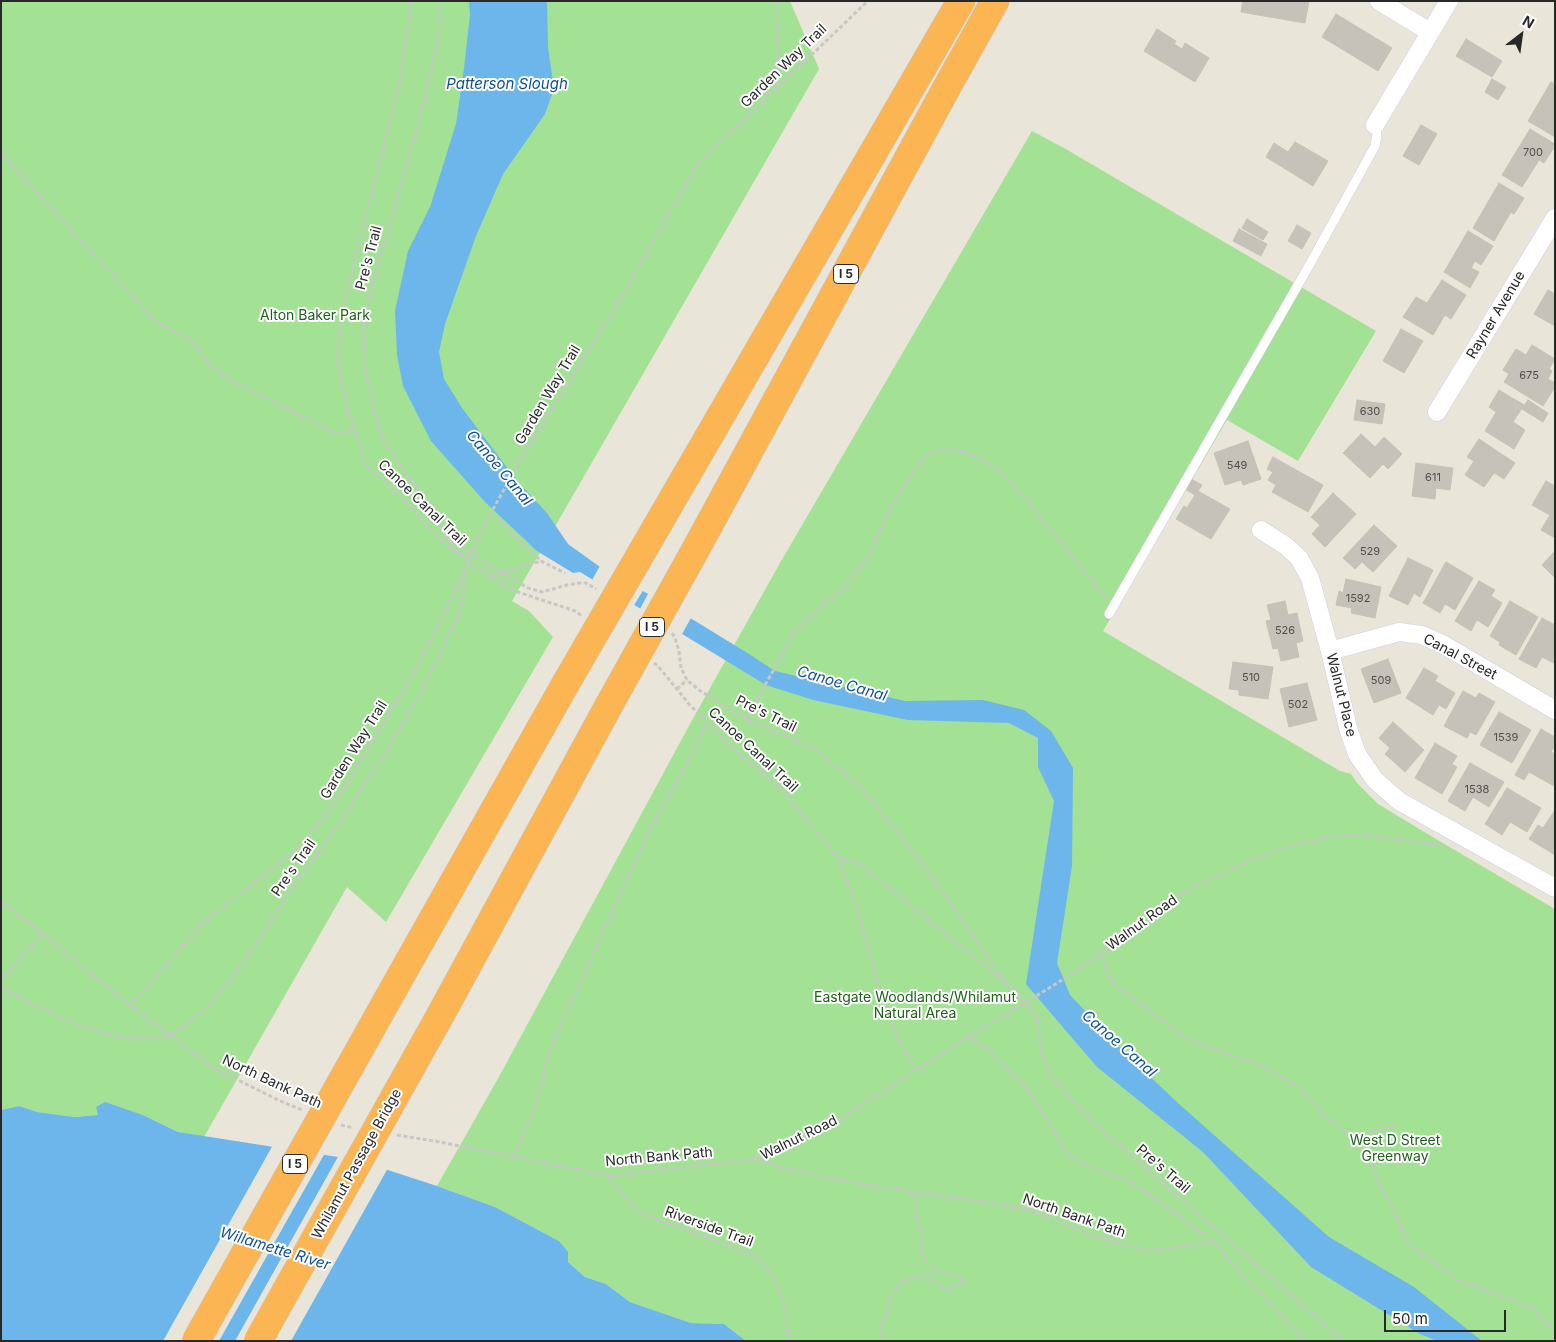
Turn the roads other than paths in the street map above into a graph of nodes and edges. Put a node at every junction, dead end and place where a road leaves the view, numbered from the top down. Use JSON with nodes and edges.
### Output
{"nodes":[{"id":1,"x":961,"y":1,"type":"edge"},
{"id":2,"x":995,"y":1,"type":"edge"},
{"id":3,"x":1379,"y":1,"type":"edge"},
{"id":4,"x":1448,"y":1,"type":"edge"},
{"id":5,"x":1430,"y":32,"type":"junction"},
{"id":6,"x":1375,"y":124,"type":"joint"},
{"id":7,"x":1553,"y":227,"type":"edge"},
{"id":8,"x":1437,"y":412,"type":"dead end"},
{"id":9,"x":1261,"y":530,"type":"dead end"},
{"id":10,"x":1111,"y":610,"type":"road end"},
{"id":11,"x":1330,"y":651,"type":"junction"},
{"id":12,"x":1555,"y":710,"type":"edge"},
{"id":13,"x":1555,"y":888,"type":"edge"},
{"id":14,"x":196,"y":1341,"type":"edge"},
{"id":15,"x":258,"y":1341,"type":"edge"}],
"edges":[{"from":1,"to":14,"type":"highway","number":"I 5","bridge":true},
{"from":2,"to":15,"type":"highway","name":"Whilamut Passage Bridge","number":"I 5","bridge":true},
{"from":3,"to":5,"type":"street"},
{"from":4,"to":5,"type":"street"},
{"from":5,"to":6,"type":"street"},
{"from":6,"to":10,"type":"lane"},
{"from":7,"to":8,"type":"street","name":"Rayner Avenue"},
{"from":9,"to":11,"type":"street","name":"Walnut Place"},
{"from":11,"to":12,"type":"street","name":"Canal Street"},
{"from":11,"to":13,"type":"street","name":"Walnut Place"}]}
